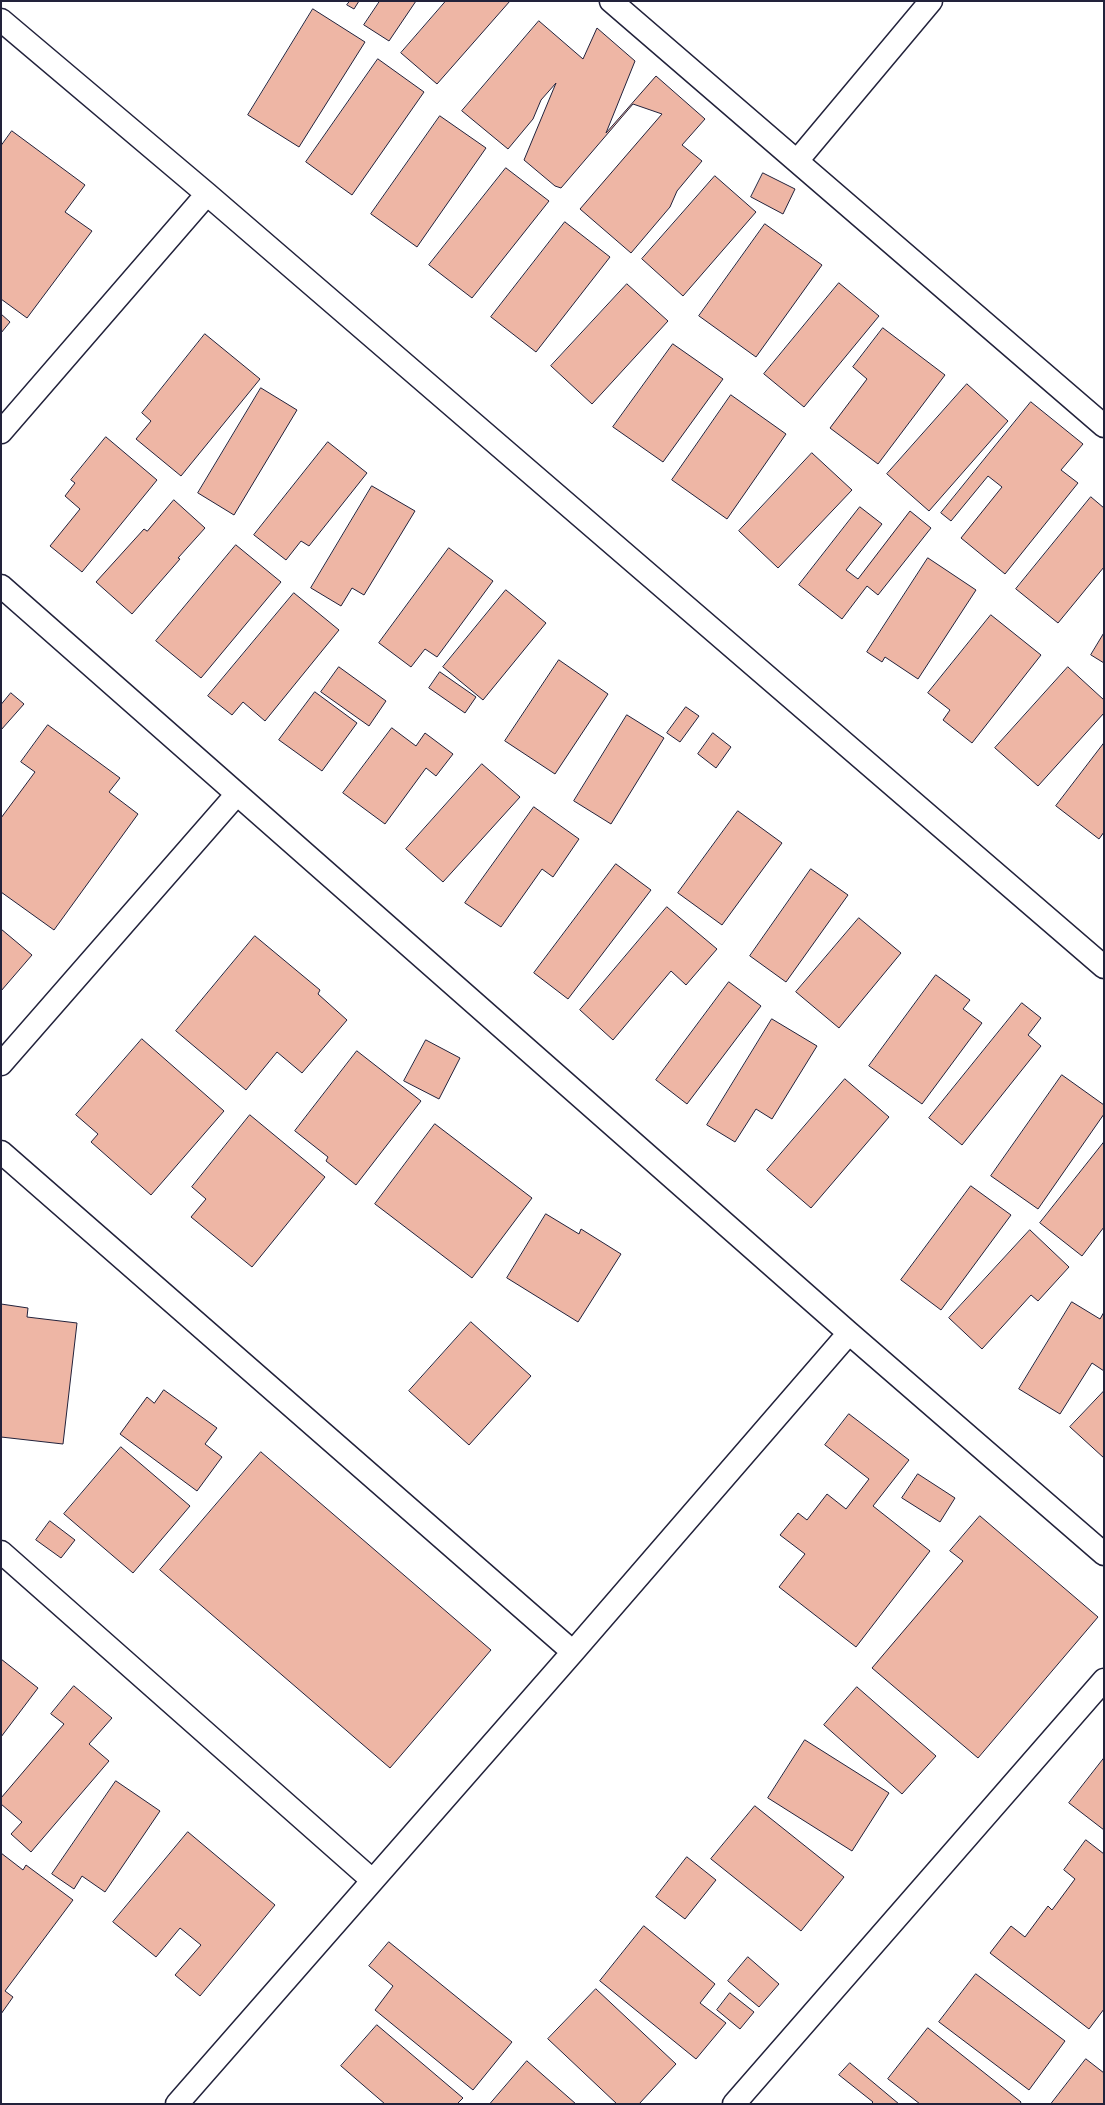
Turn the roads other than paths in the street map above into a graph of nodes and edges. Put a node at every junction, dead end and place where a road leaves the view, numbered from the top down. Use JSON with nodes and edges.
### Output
{"nodes":[{"id":1,"x":611,"y":1,"type":"edge"},
{"id":2,"x":931,"y":1,"type":"edge"},
{"id":3,"x":1,"y":20,"type":"edge"},
{"id":4,"x":797,"y":161,"type":"junction"},
{"id":5,"x":207,"y":194,"type":"junction"},
{"id":6,"x":1104,"y":426,"type":"edge"},
{"id":7,"x":1,"y":432,"type":"edge"},
{"id":8,"x":1,"y":586,"type":"edge"},
{"id":9,"x":237,"y":794,"type":"junction"},
{"id":10,"x":1104,"y":967,"type":"edge"},
{"id":11,"x":1,"y":1064,"type":"edge"},
{"id":12,"x":1,"y":1152,"type":"edge"},
{"id":13,"x":849,"y":1333,"type":"junction"},
{"id":14,"x":1,"y":1552,"type":"edge"},
{"id":15,"x":1104,"y":1554,"type":"edge"},
{"id":16,"x":573,"y":1652,"type":"junction"},
{"id":17,"x":1104,"y":1680,"type":"edge"},
{"id":18,"x":372,"y":1880,"type":"junction"},
{"id":19,"x":177,"y":2104,"type":"edge"},
{"id":20,"x":734,"y":2104,"type":"edge"}],
"edges":[{"from":1,"to":4,"type":"street"},
{"from":2,"to":4,"type":"street"},
{"from":3,"to":5,"type":"street"},
{"from":4,"to":6,"type":"street"},
{"from":5,"to":7,"type":"street"},
{"from":5,"to":10,"type":"street"},
{"from":8,"to":9,"type":"street"},
{"from":9,"to":11,"type":"street"},
{"from":9,"to":13,"type":"street"},
{"from":12,"to":16,"type":"street"},
{"from":13,"to":15,"type":"street"},
{"from":13,"to":16,"type":"street"},
{"from":14,"to":18,"type":"street"},
{"from":16,"to":18,"type":"street"},
{"from":17,"to":20,"type":"street"},
{"from":18,"to":19,"type":"street"}]}
